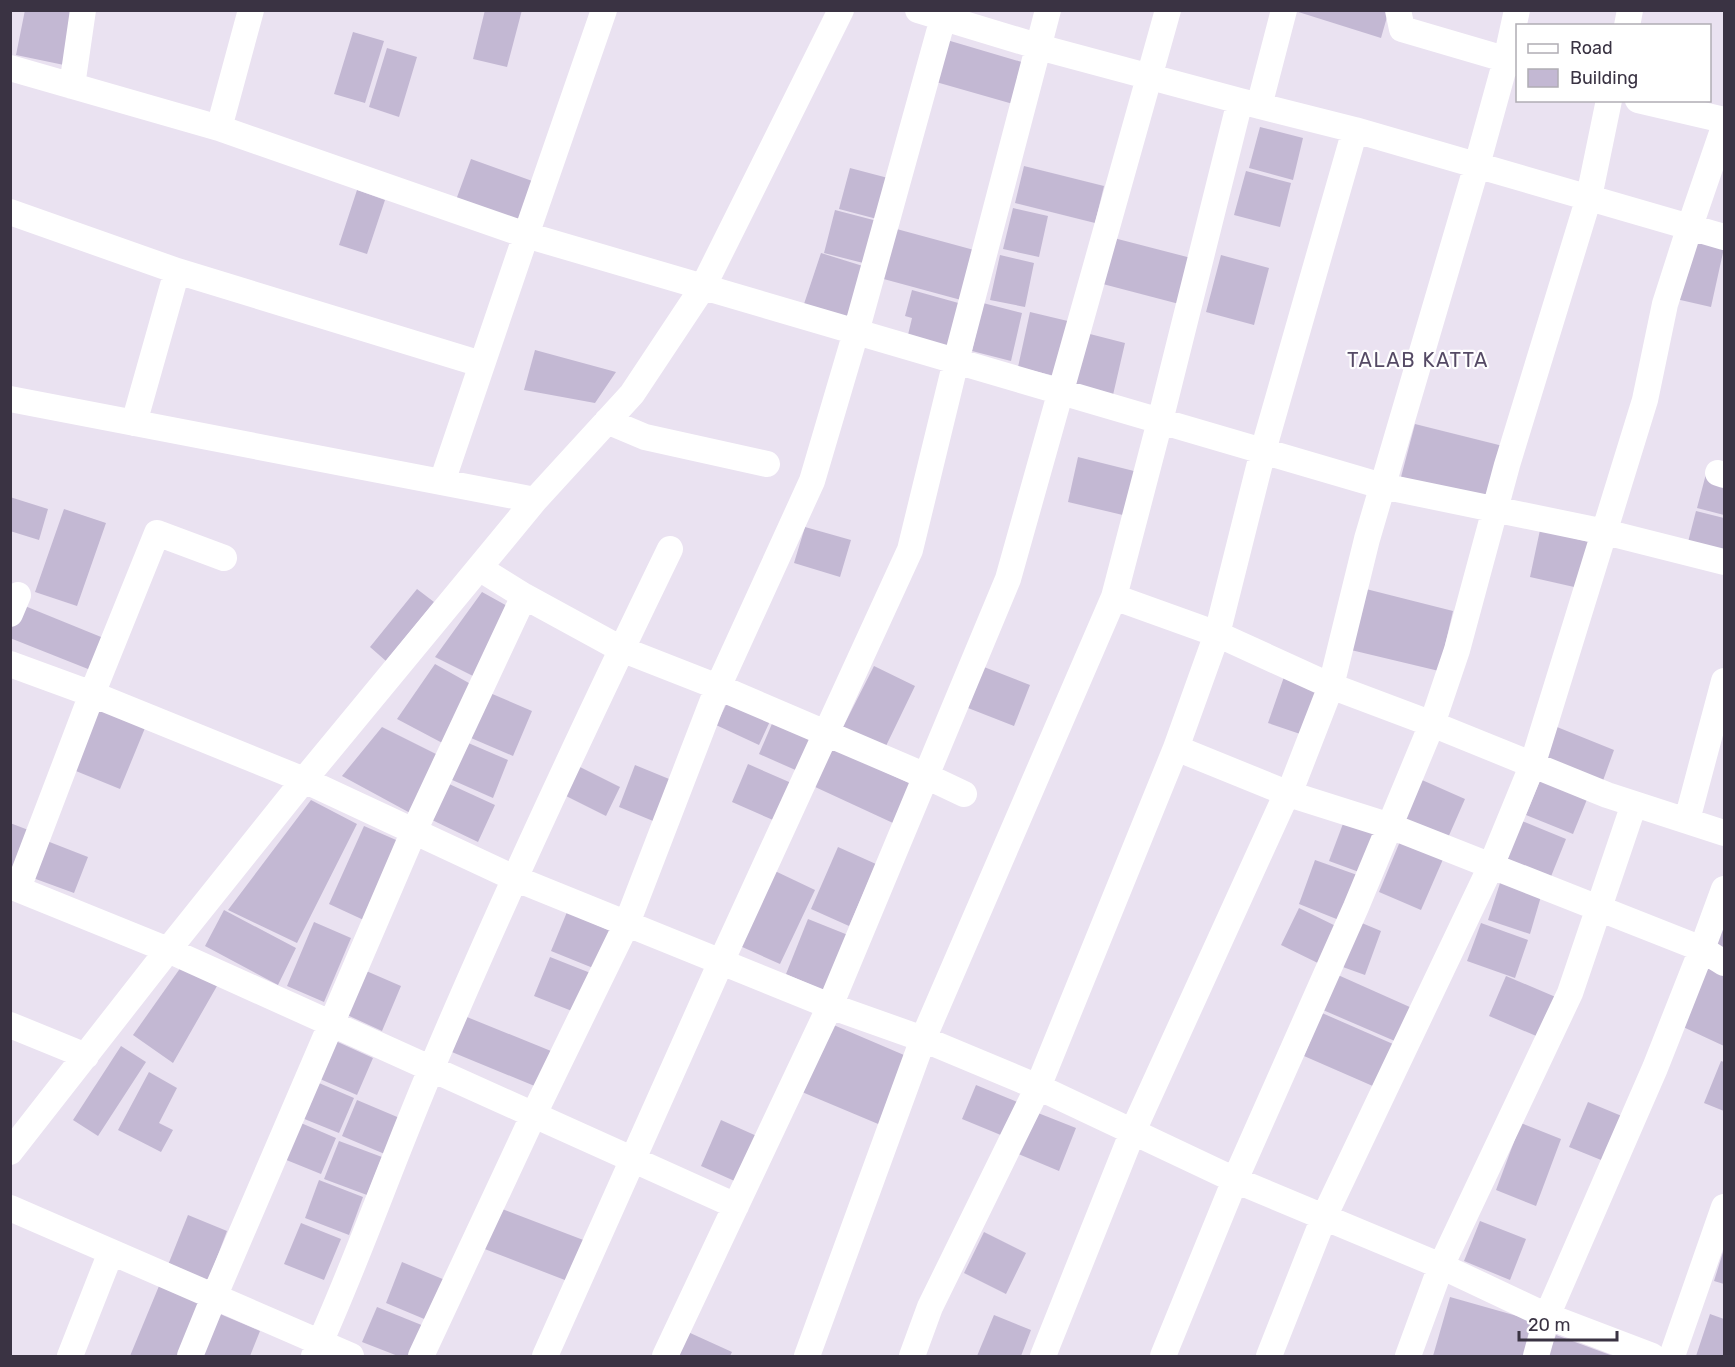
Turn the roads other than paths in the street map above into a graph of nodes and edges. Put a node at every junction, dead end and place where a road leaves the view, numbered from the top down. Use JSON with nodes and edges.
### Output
{"nodes":[{"id":1,"x":83,"y":10,"type":"edge"},
{"id":2,"x":250,"y":10,"type":"edge"},
{"id":3,"x":604,"y":10,"type":"edge"},
{"id":4,"x":841,"y":10,"type":"edge"},
{"id":5,"x":918,"y":10,"type":"edge"},
{"id":6,"x":1048,"y":10,"type":"edge"},
{"id":7,"x":1168,"y":10,"type":"edge"},
{"id":8,"x":1284,"y":10,"type":"edge"},
{"id":9,"x":1398,"y":10,"type":"edge"},
{"id":10,"x":1517,"y":10,"type":"edge"},
{"id":11,"x":943,"y":18,"type":"junction"},
{"id":12,"x":1039,"y":46,"type":"junction"},
{"id":13,"x":1512,"y":62,"type":"edge"},
{"id":14,"x":10,"y":68,"type":"edge"},
{"id":15,"x":1149,"y":77,"type":"junction"},
{"id":16,"x":72,"y":86,"type":"junction"},
{"id":17,"x":1609,"y":102,"type":"edge"},
{"id":18,"x":1647,"y":102,"type":"edge"},
{"id":19,"x":1250,"y":104,"type":"junction"},
{"id":20,"x":1725,"y":120,"type":"edge"},
{"id":21,"x":1725,"y":127,"type":"edge"},
{"id":22,"x":219,"y":128,"type":"junction"},
{"id":23,"x":1356,"y":130,"type":"junction"},
{"id":24,"x":1477,"y":165,"type":"junction"},
{"id":25,"x":1589,"y":197,"type":"junction"},
{"id":26,"x":10,"y":212,"type":"edge"},
{"id":27,"x":1690,"y":226,"type":"junction"},
{"id":28,"x":526,"y":235,"type":"junction"},
{"id":29,"x":1725,"y":237,"type":"edge"},
{"id":30,"x":177,"y":271,"type":"junction"},
{"id":31,"x":703,"y":287,"type":"junction"},
{"id":32,"x":856,"y":332,"type":"junction"},
{"id":33,"x":956,"y":361,"type":"junction"},
{"id":34,"x":482,"y":364,"type":"junction"},
{"id":35,"x":1060,"y":392,"type":"junction"},
{"id":36,"x":10,"y":399,"type":"edge"},
{"id":37,"x":607,"y":421,"type":"junction"},
{"id":38,"x":1160,"y":421,"type":"junction"},
{"id":39,"x":134,"y":423,"type":"junction"},
{"id":40,"x":1263,"y":451,"type":"junction"},
{"id":41,"x":767,"y":464,"type":"dead end"},
{"id":42,"x":442,"y":482,"type":"junction"},
{"id":43,"x":1382,"y":486,"type":"junction"},
{"id":44,"x":535,"y":500,"type":"junction"},
{"id":45,"x":1494,"y":508,"type":"junction"},
{"id":46,"x":1605,"y":532,"type":"junction"},
{"id":47,"x":670,"y":549,"type":"dead end"},
{"id":48,"x":224,"y":558,"type":"dead end"},
{"id":49,"x":1725,"y":562,"type":"edge"},
{"id":50,"x":479,"y":568,"type":"junction"},
{"id":51,"x":525,"y":596,"type":"junction"},
{"id":52,"x":1114,"y":597,"type":"junction"},
{"id":53,"x":1217,"y":634,"type":"junction"},
{"id":54,"x":621,"y":649,"type":"junction"},
{"id":55,"x":10,"y":663,"type":"edge"},
{"id":56,"x":1331,"y":686,"type":"junction"},
{"id":57,"x":718,"y":687,"type":"junction"},
{"id":58,"x":1723,"y":691,"type":"edge"},
{"id":59,"x":92,"y":694,"type":"junction"},
{"id":60,"x":1432,"y":724,"type":"junction"},
{"id":61,"x":826,"y":733,"type":"junction"},
{"id":62,"x":1176,"y":748,"type":"junction"},
{"id":63,"x":1532,"y":766,"type":"junction"},
{"id":64,"x":926,"y":776,"type":"junction"},
{"id":65,"x":304,"y":780,"type":"junction"},
{"id":66,"x":964,"y":794,"type":"dead end"},
{"id":67,"x":1288,"y":794,"type":"junction"},
{"id":68,"x":1634,"y":804,"type":"junction"},
{"id":69,"x":1687,"y":820,"type":"junction"},
{"id":70,"x":1390,"y":826,"type":"junction"},
{"id":71,"x":414,"y":831,"type":"junction"},
{"id":72,"x":1725,"y":833,"type":"edge"},
{"id":73,"x":1491,"y":866,"type":"junction"},
{"id":74,"x":514,"y":878,"type":"junction"},
{"id":75,"x":14,"y":887,"type":"edge"},
{"id":76,"x":1725,"y":889,"type":"edge"},
{"id":77,"x":1599,"y":908,"type":"junction"},
{"id":78,"x":627,"y":923,"type":"junction"},
{"id":79,"x":1702,"y":949,"type":"junction"},
{"id":80,"x":168,"y":950,"type":"junction"},
{"id":81,"x":721,"y":962,"type":"junction"},
{"id":82,"x":1725,"y":963,"type":"edge"},
{"id":83,"x":830,"y":1006,"type":"junction"},
{"id":84,"x":331,"y":1024,"type":"junction"},
{"id":85,"x":10,"y":1025,"type":"edge"},
{"id":86,"x":923,"y":1039,"type":"junction"},
{"id":87,"x":86,"y":1056,"type":"junction"},
{"id":88,"x":431,"y":1068,"type":"junction"},
{"id":89,"x":1038,"y":1088,"type":"junction"},
{"id":90,"x":534,"y":1114,"type":"junction"},
{"id":91,"x":1133,"y":1131,"type":"junction"},
{"id":92,"x":11,"y":1149,"type":"edge"},
{"id":93,"x":633,"y":1160,"type":"junction"},
{"id":94,"x":1235,"y":1180,"type":"junction"},
{"id":95,"x":736,"y":1206,"type":"junction"},
{"id":96,"x":1725,"y":1207,"type":"edge"},
{"id":97,"x":10,"y":1208,"type":"edge"},
{"id":98,"x":1324,"y":1217,"type":"junction"},
{"id":99,"x":111,"y":1252,"type":"junction"},
{"id":100,"x":1442,"y":1266,"type":"junction"},
{"id":101,"x":214,"y":1297,"type":"junction"},
{"id":102,"x":1547,"y":1316,"type":"junction"},
{"id":103,"x":317,"y":1350,"type":"edge"},
{"id":104,"x":70,"y":1356,"type":"edge"},
{"id":105,"x":190,"y":1356,"type":"edge"},
{"id":106,"x":351,"y":1356,"type":"edge"},
{"id":107,"x":421,"y":1356,"type":"edge"},
{"id":108,"x":545,"y":1356,"type":"edge"},
{"id":109,"x":665,"y":1356,"type":"edge"},
{"id":110,"x":807,"y":1356,"type":"edge"},
{"id":111,"x":912,"y":1356,"type":"edge"},
{"id":112,"x":1043,"y":1356,"type":"edge"},
{"id":113,"x":1163,"y":1356,"type":"edge"},
{"id":114,"x":1269,"y":1356,"type":"edge"},
{"id":115,"x":1408,"y":1356,"type":"edge"},
{"id":116,"x":1536,"y":1356,"type":"edge"},
{"id":117,"x":1652,"y":1356,"type":"edge"},
{"id":118,"x":1672,"y":1356,"type":"edge"}],
"edges":[{"from":1,"to":16,"type":"street"},
{"from":2,"to":22,"type":"street"},
{"from":3,"to":28,"type":"street"},
{"from":4,"to":31,"type":"street"},
{"from":5,"to":11,"type":"street"},
{"from":6,"to":12,"type":"street"},
{"from":7,"to":15,"type":"street"},
{"from":8,"to":19,"type":"street"},
{"from":9,"to":13,"type":"street"},
{"from":10,"to":13,"type":"street"},
{"from":11,"to":12,"type":"street"},
{"from":11,"to":32,"type":"street"},
{"from":12,"to":15,"type":"street"},
{"from":12,"to":33,"type":"street"},
{"from":13,"to":24,"type":"street"},
{"from":14,"to":16,"type":"street"},
{"from":15,"to":19,"type":"street"},
{"from":15,"to":35,"type":"street"},
{"from":16,"to":22,"type":"street"},
{"from":17,"to":25,"type":"street"},
{"from":18,"to":20,"type":"street"},
{"from":19,"to":23,"type":"street"},
{"from":19,"to":38,"type":"street"},
{"from":21,"to":27,"type":"street"},
{"from":22,"to":28,"type":"street"},
{"from":23,"to":24,"type":"street"},
{"from":23,"to":40,"type":"street"},
{"from":24,"to":25,"type":"street"},
{"from":24,"to":43,"type":"street"},
{"from":25,"to":27,"type":"street"},
{"from":25,"to":45,"type":"street"},
{"from":26,"to":30,"type":"street"},
{"from":27,"to":29,"type":"street"},
{"from":27,"to":46,"type":"street"},
{"from":28,"to":31,"type":"street"},
{"from":28,"to":34,"type":"street"},
{"from":30,"to":34,"type":"street"},
{"from":30,"to":39,"type":"street"},
{"from":31,"to":32,"type":"street"},
{"from":31,"to":37,"type":"street"},
{"from":32,"to":33,"type":"street"},
{"from":32,"to":57,"type":"street"},
{"from":33,"to":35,"type":"street"},
{"from":33,"to":61,"type":"street"},
{"from":34,"to":42,"type":"street"},
{"from":35,"to":38,"type":"street"},
{"from":35,"to":64,"type":"street"},
{"from":36,"to":39,"type":"street"},
{"from":37,"to":41,"type":"street"},
{"from":37,"to":44,"type":"street"},
{"from":38,"to":40,"type":"street"},
{"from":38,"to":52,"type":"street"},
{"from":39,"to":42,"type":"street"},
{"from":40,"to":43,"type":"street"},
{"from":40,"to":53,"type":"street"},
{"from":42,"to":44,"type":"street"},
{"from":43,"to":45,"type":"street"},
{"from":43,"to":56,"type":"street"},
{"from":44,"to":50,"type":"street"},
{"from":45,"to":46,"type":"street"},
{"from":45,"to":60,"type":"street"},
{"from":46,"to":49,"type":"street"},
{"from":46,"to":63,"type":"street"},
{"from":47,"to":54,"type":"street"},
{"from":48,"to":59,"type":"street"},
{"from":50,"to":51,"type":"street"},
{"from":50,"to":65,"type":"street"},
{"from":51,"to":54,"type":"street"},
{"from":51,"to":71,"type":"street"},
{"from":52,"to":53,"type":"street"},
{"from":52,"to":86,"type":"street"},
{"from":53,"to":56,"type":"street"},
{"from":53,"to":62,"type":"street"},
{"from":54,"to":57,"type":"street"},
{"from":54,"to":74,"type":"street"},
{"from":55,"to":59,"type":"street"},
{"from":56,"to":60,"type":"street"},
{"from":56,"to":67,"type":"street"},
{"from":57,"to":61,"type":"street"},
{"from":57,"to":78,"type":"street"},
{"from":58,"to":69,"type":"street"},
{"from":59,"to":65,"type":"street"},
{"from":59,"to":75,"type":"street"},
{"from":60,"to":63,"type":"street"},
{"from":60,"to":70,"type":"street"},
{"from":61,"to":64,"type":"street"},
{"from":61,"to":81,"type":"street"},
{"from":62,"to":67,"type":"street"},
{"from":62,"to":89,"type":"street"},
{"from":63,"to":68,"type":"street"},
{"from":63,"to":73,"type":"street"},
{"from":64,"to":66,"type":"street"},
{"from":64,"to":83,"type":"street"},
{"from":65,"to":71,"type":"street"},
{"from":65,"to":80,"type":"street"},
{"from":67,"to":70,"type":"street"},
{"from":67,"to":91,"type":"street"},
{"from":68,"to":69,"type":"street"},
{"from":68,"to":77,"type":"street"},
{"from":69,"to":72,"type":"street"},
{"from":70,"to":73,"type":"street"},
{"from":70,"to":94,"type":"street"},
{"from":71,"to":74,"type":"street"},
{"from":71,"to":84,"type":"street"},
{"from":73,"to":77,"type":"street"},
{"from":73,"to":98,"type":"street"},
{"from":74,"to":78,"type":"street"},
{"from":74,"to":88,"type":"street"},
{"from":75,"to":80,"type":"street"},
{"from":76,"to":79,"type":"street"},
{"from":77,"to":79,"type":"street"},
{"from":77,"to":100,"type":"street"},
{"from":78,"to":81,"type":"street"},
{"from":78,"to":90,"type":"street"},
{"from":79,"to":82,"type":"street"},
{"from":79,"to":102,"type":"street"},
{"from":80,"to":84,"type":"street"},
{"from":80,"to":87,"type":"street"},
{"from":81,"to":83,"type":"street"},
{"from":81,"to":93,"type":"street"},
{"from":83,"to":86,"type":"street"},
{"from":83,"to":95,"type":"street"},
{"from":84,"to":88,"type":"street"},
{"from":84,"to":101,"type":"street"},
{"from":85,"to":87,"type":"street"},
{"from":86,"to":89,"type":"street"},
{"from":86,"to":110,"type":"street"},
{"from":87,"to":92,"type":"street"},
{"from":88,"to":90,"type":"street"},
{"from":88,"to":103,"type":"street"},
{"from":89,"to":91,"type":"street"},
{"from":89,"to":111,"type":"street"},
{"from":90,"to":93,"type":"street"},
{"from":90,"to":107,"type":"street"},
{"from":91,"to":94,"type":"street"},
{"from":91,"to":112,"type":"street"},
{"from":93,"to":95,"type":"street"},
{"from":93,"to":108,"type":"street"},
{"from":94,"to":98,"type":"street"},
{"from":94,"to":113,"type":"street"},
{"from":95,"to":109,"type":"street"},
{"from":96,"to":118,"type":"street"},
{"from":97,"to":99,"type":"street"},
{"from":98,"to":100,"type":"street"},
{"from":98,"to":114,"type":"street"},
{"from":99,"to":101,"type":"street"},
{"from":99,"to":104,"type":"street"},
{"from":100,"to":102,"type":"street"},
{"from":100,"to":115,"type":"street"},
{"from":101,"to":103,"type":"street"},
{"from":101,"to":105,"type":"street"},
{"from":102,"to":116,"type":"street"},
{"from":102,"to":117,"type":"street"},
{"from":103,"to":106,"type":"street"}]}
